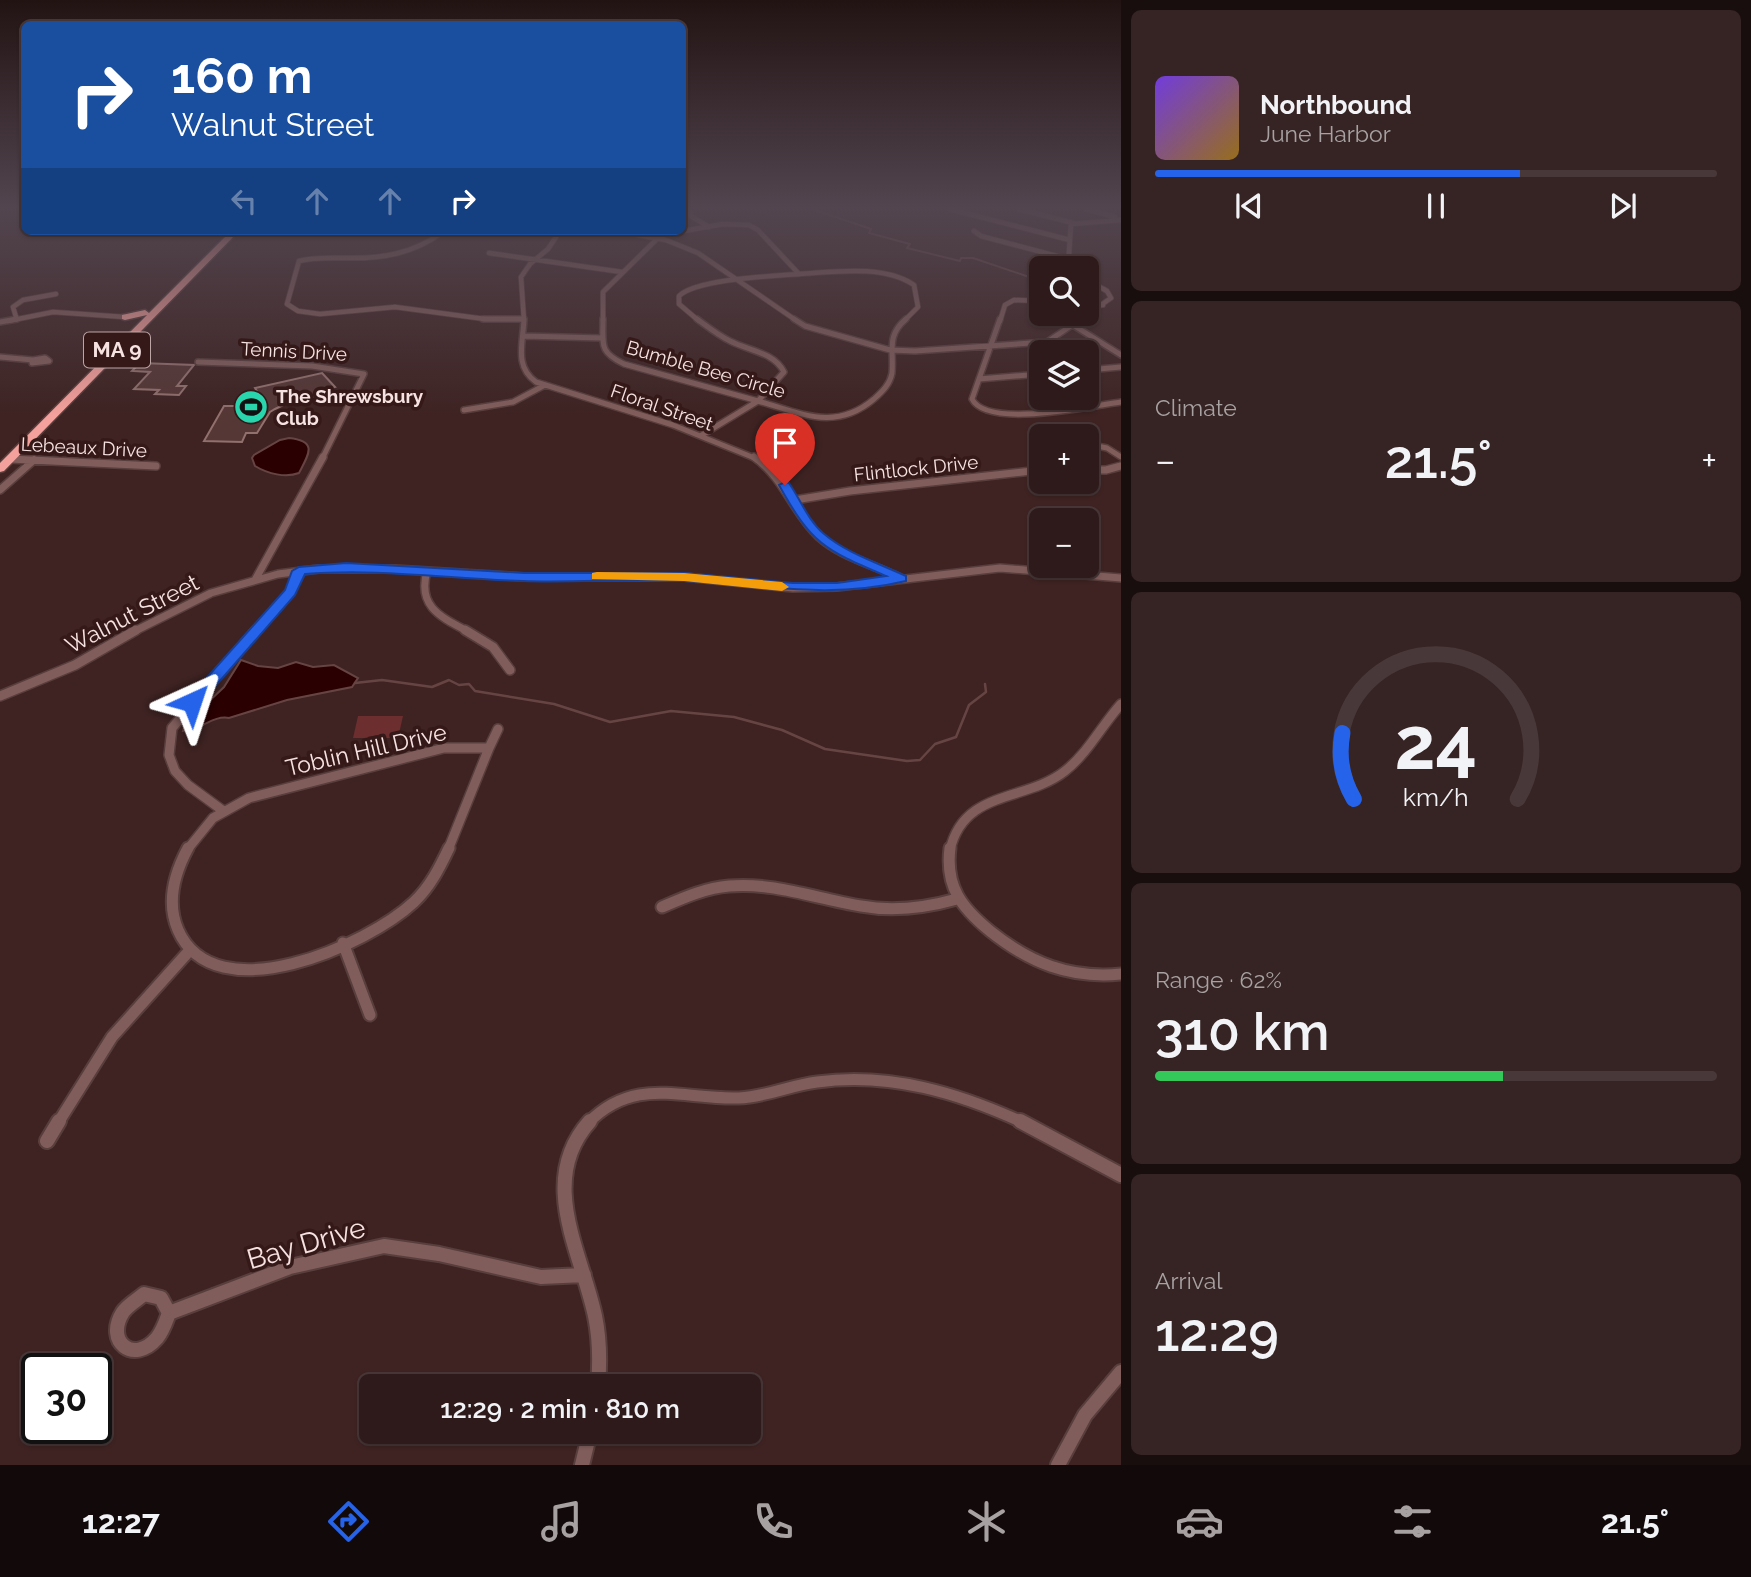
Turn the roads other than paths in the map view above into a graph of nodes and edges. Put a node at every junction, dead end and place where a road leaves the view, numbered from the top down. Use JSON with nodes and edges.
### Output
{"nodes":[{"id":1,"x":181,"y":277,"type":"edge"},
{"id":2,"x":188,"y":277,"type":"edge"},
{"id":3,"x":295,"y":277,"type":"edge"},
{"id":4,"x":521,"y":277,"type":"edge"},
{"id":5,"x":617,"y":277,"type":"edge"},
{"id":6,"x":734,"y":277,"type":"edge"},
{"id":7,"x":771,"y":277,"type":"edge"},
{"id":8,"x":899,"y":277,"type":"edge"},
{"id":9,"x":738,"y":280,"type":"junction"},
{"id":10,"x":1099,"y":287,"type":"edge"},
{"id":11,"x":56,"y":294,"type":"dead end"},
{"id":12,"x":1029,"y":301,"type":"edge"},
{"id":13,"x":1099,"y":305,"type":"edge"},
{"id":14,"x":1103,"y":305,"type":"junction"},
{"id":15,"x":1099,"y":308,"type":"edge"},
{"id":16,"x":16,"y":317,"type":"junction"},
{"id":17,"x":125,"y":317,"type":"joint"},
{"id":18,"x":141,"y":317,"type":"junction"},
{"id":19,"x":524,"y":319,"type":"junction"},
{"id":20,"x":0,"y":322,"type":"edge"},
{"id":21,"x":1071,"y":326,"type":"edge"},
{"id":22,"x":1075,"y":326,"type":"edge"},
{"id":23,"x":523,"y":337,"type":"junction"},
{"id":24,"x":603,"y":338,"type":"junction"},
{"id":25,"x":990,"y":347,"type":"junction"},
{"id":26,"x":890,"y":350,"type":"junction"},
{"id":27,"x":1121,"y":355,"type":"edge"},
{"id":28,"x":0,"y":357,"type":"edge"},
{"id":29,"x":33,"y":360,"type":"dead end"},
{"id":30,"x":198,"y":362,"type":"dead end"},
{"id":31,"x":1121,"y":367,"type":"edge"},
{"id":32,"x":1099,"y":369,"type":"edge"},
{"id":33,"x":1029,"y":375,"type":"edge"},
{"id":34,"x":979,"y":379,"type":"junction"},
{"id":35,"x":545,"y":385,"type":"junction"},
{"id":36,"x":758,"y":401,"type":"junction"},
{"id":37,"x":1121,"y":402,"type":"edge"},
{"id":38,"x":464,"y":410,"type":"dead end"},
{"id":39,"x":702,"y":435,"type":"junction"},
{"id":40,"x":1099,"y":446,"type":"edge"},
{"id":41,"x":1121,"y":457,"type":"edge"},
{"id":42,"x":5,"y":459,"type":"edge"},
{"id":43,"x":34,"y":460,"type":"junction"},
{"id":44,"x":156,"y":466,"type":"dead end"},
{"id":45,"x":1121,"y":466,"type":"edge"},
{"id":46,"x":0,"y":469,"type":"edge"},
{"id":47,"x":1099,"y":469,"type":"edge"},
{"id":48,"x":1029,"y":471,"type":"edge"},
{"id":49,"x":0,"y":490,"type":"edge"},
{"id":50,"x":795,"y":500,"type":"junction"},
{"id":51,"x":299,"y":571,"type":"junction"},
{"id":52,"x":427,"y":571,"type":"junction"},
{"id":53,"x":901,"y":578,"type":"junction"},
{"id":54,"x":1121,"y":579,"type":"edge"},
{"id":55,"x":255,"y":580,"type":"junction"},
{"id":56,"x":510,"y":670,"type":"dead end"},
{"id":57,"x":0,"y":696,"type":"edge"},
{"id":58,"x":1121,"y":705,"type":"edge"},
{"id":59,"x":498,"y":729,"type":"dead end"},
{"id":60,"x":489,"y":748,"type":"junction"},
{"id":61,"x":222,"y":810,"type":"junction"},
{"id":62,"x":957,"y":899,"type":"junction"},
{"id":63,"x":662,"y":907,"type":"dead end"},
{"id":64,"x":343,"y":943,"type":"junction"},
{"id":65,"x":190,"y":950,"type":"junction"},
{"id":66,"x":1121,"y":974,"type":"edge"},
{"id":67,"x":370,"y":1015,"type":"dead end"},
{"id":68,"x":47,"y":1141,"type":"dead end"},
{"id":69,"x":1121,"y":1175,"type":"edge"},
{"id":70,"x":584,"y":1275,"type":"junction"},
{"id":71,"x":169,"y":1312,"type":"junction"},
{"id":72,"x":1121,"y":1372,"type":"edge"},
{"id":73,"x":599,"y":1374,"type":"edge"},
{"id":74,"x":587,"y":1444,"type":"edge"},
{"id":75,"x":582,"y":1465,"type":"edge"},
{"id":76,"x":1058,"y":1465,"type":"edge"}],
"edges":[{"from":1,"to":18,"type":"highway","number":"MA 9"},
{"from":2,"to":42,"type":"highway","number":"MA 9"},
{"from":3,"to":19,"type":"street"},
{"from":4,"to":19,"type":"street","name":"Floral Street"},
{"from":5,"to":24,"type":"street","name":"Bumble Bee Circle"},
{"from":6,"to":9,"type":"street"},
{"from":7,"to":9,"type":"street","name":"Bumble Bee Circle"},
{"from":8,"to":26,"type":"street","name":"Bumble Bee Circle"},
{"from":9,"to":26,"type":"street"},
{"from":9,"to":36,"type":"street","name":"Bumble Bee Circle"},
{"from":10,"to":14,"type":"street"},
{"from":11,"to":16,"type":"street"},
{"from":12,"to":25,"type":"street"},
{"from":13,"to":14,"type":"street"},
{"from":14,"to":15,"type":"street"},
{"from":16,"to":17,"type":"street"},
{"from":16,"to":20,"type":"street"},
{"from":17,"to":18,"type":"highway"},
{"from":18,"to":42,"type":"highway","number":"MA 9"},
{"from":19,"to":23,"type":"street","name":"Floral Street"},
{"from":21,"to":25,"type":"street"},
{"from":22,"to":27,"type":"street"},
{"from":23,"to":24,"type":"street"},
{"from":23,"to":35,"type":"street","name":"Floral Street"},
{"from":24,"to":36,"type":"street","name":"Bumble Bee Circle"},
{"from":25,"to":26,"type":"street"},
{"from":25,"to":34,"type":"street"},
{"from":26,"to":36,"type":"street","name":"Bumble Bee Circle"},
{"from":28,"to":29,"type":"street"},
{"from":30,"to":55,"type":"street","name":"Tennis Drive"},
{"from":31,"to":32,"type":"street"},
{"from":33,"to":34,"type":"street"},
{"from":34,"to":37,"type":"street"},
{"from":35,"to":38,"type":"street"},
{"from":35,"to":39,"type":"street","name":"Floral Street"},
{"from":36,"to":39,"type":"street"},
{"from":39,"to":50,"type":"street","name":"Floral Street"},
{"from":40,"to":41,"type":"street"},
{"from":42,"to":43,"type":"street","name":"Lebeaux Drive"},
{"from":42,"to":46,"type":"highway","number":"MA 9"},
{"from":43,"to":44,"type":"street","name":"Lebeaux Drive"},
{"from":43,"to":49,"type":"street"},
{"from":45,"to":47,"type":"street"},
{"from":48,"to":50,"type":"street","name":"Flintlock Drive"},
{"from":50,"to":53,"type":"street","name":"Floral Street"},
{"from":51,"to":52,"type":"street","name":"Walnut Street"},
{"from":51,"to":55,"type":"street","name":"Walnut Street"},
{"from":51,"to":61,"type":"street"},
{"from":52,"to":53,"type":"street","name":"Walnut Street"},
{"from":52,"to":56,"type":"street"},
{"from":53,"to":54,"type":"street","name":"Walnut Street"},
{"from":55,"to":57,"type":"street","name":"Walnut Street"},
{"from":58,"to":62,"type":"street"},
{"from":59,"to":60,"type":"street"},
{"from":60,"to":61,"type":"street","name":"Toblin Hill Drive"},
{"from":60,"to":64,"type":"street"},
{"from":61,"to":65,"type":"street","name":"Toblin Hill Drive"},
{"from":62,"to":63,"type":"street"},
{"from":62,"to":66,"type":"street"},
{"from":64,"to":65,"type":"street"},
{"from":64,"to":67,"type":"street"},
{"from":65,"to":68,"type":"street"},
{"from":69,"to":70,"type":"street"},
{"from":70,"to":71,"type":"street","name":"Bay Drive"},
{"from":70,"to":73,"type":"street"},
{"from":71,"to":71,"type":"street"},
{"from":72,"to":76,"type":"street"},
{"from":74,"to":75,"type":"street"}]}
